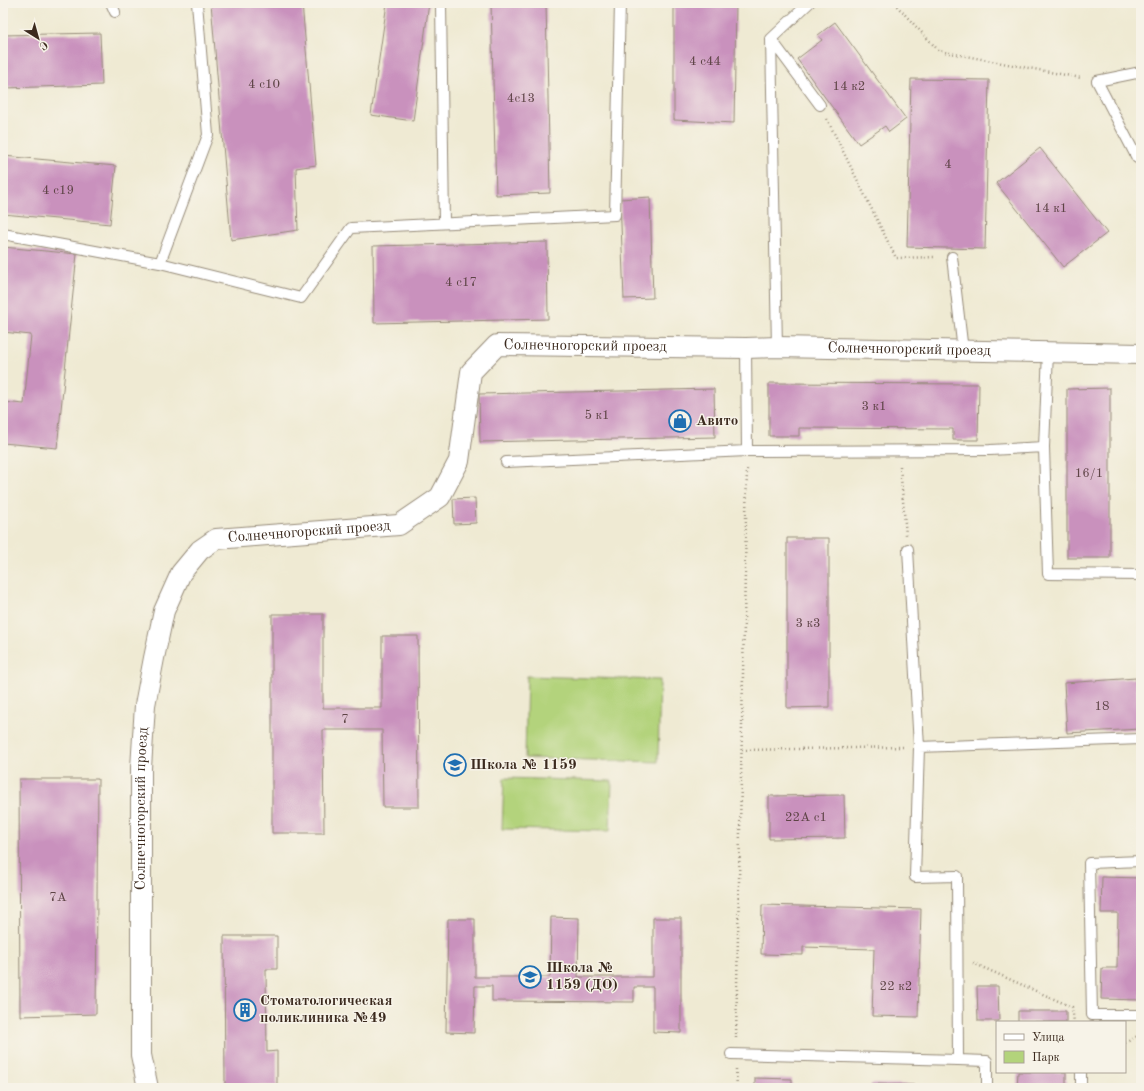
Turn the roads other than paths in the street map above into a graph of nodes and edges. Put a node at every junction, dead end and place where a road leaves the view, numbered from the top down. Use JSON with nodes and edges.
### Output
{"nodes":[{"id":1,"x":197,"y":3,"type":"edge"},
{"id":2,"x":441,"y":3,"type":"edge"},
{"id":3,"x":620,"y":3,"type":"edge"},
{"id":4,"x":809,"y":3,"type":"edge"},
{"id":5,"x":771,"y":39,"type":"junction"},
{"id":6,"x":1141,"y":72,"type":"edge"},
{"id":7,"x":820,"y":105,"type":"road end"},
{"id":8,"x":1137,"y":158,"type":"dead end"},
{"id":9,"x":444,"y":224,"type":"junction"},
{"id":10,"x":3,"y":234,"type":"edge"},
{"id":11,"x":952,"y":257,"type":"road end"},
{"id":12,"x":160,"y":263,"type":"junction"},
{"id":13,"x":777,"y":347,"type":"junction"},
{"id":14,"x":746,"y":348,"type":"junction"},
{"id":15,"x":963,"y":351,"type":"junction"},
{"id":16,"x":1048,"y":352,"type":"junction"},
{"id":17,"x":1141,"y":354,"type":"edge"},
{"id":18,"x":1044,"y":447,"type":"junction"},
{"id":19,"x":747,"y":451,"type":"junction"},
{"id":20,"x":506,"y":462,"type":"dead end"},
{"id":21,"x":908,"y":549,"type":"road end"},
{"id":22,"x":1141,"y":575,"type":"edge"},
{"id":23,"x":1141,"y":739,"type":"edge"},
{"id":24,"x":919,"y":747,"type":"junction"},
{"id":25,"x":1141,"y":861,"type":"edge"},
{"id":26,"x":1141,"y":1015,"type":"edge"},
{"id":27,"x":733,"y":1054,"type":"road end"},
{"id":28,"x":958,"y":1060,"type":"junction"},
{"id":29,"x":1081,"y":1073,"type":"edge"},
{"id":30,"x":148,"y":1088,"type":"edge"},
{"id":31,"x":987,"y":1088,"type":"edge"},
{"id":32,"x":1081,"y":1088,"type":"edge"}],
"edges":[{"from":1,"to":12,"type":"lane"},
{"from":2,"to":9,"type":"lane"},
{"from":3,"to":9,"type":"lane"},
{"from":4,"to":5,"type":"lane"},
{"from":5,"to":7,"type":"lane"},
{"from":5,"to":13,"type":"lane"},
{"from":6,"to":8,"type":"lane"},
{"from":9,"to":12,"type":"lane"},
{"from":10,"to":12,"type":"lane"},
{"from":11,"to":15,"type":"lane"},
{"from":13,"to":14,"type":"street","name":"Солнечногорский проезд"},
{"from":13,"to":15,"type":"street","name":"Солнечногорский проезд"},
{"from":14,"to":19,"type":"lane"},
{"from":14,"to":30,"type":"street","name":"Солнечногорский проезд"},
{"from":15,"to":16,"type":"street","name":"Солнечногорский проезд"},
{"from":16,"to":17,"type":"street","name":"Солнечногорский проезд"},
{"from":16,"to":18,"type":"lane"},
{"from":18,"to":19,"type":"lane"},
{"from":18,"to":22,"type":"lane"},
{"from":19,"to":20,"type":"lane"},
{"from":21,"to":24,"type":"lane"},
{"from":23,"to":24,"type":"lane"},
{"from":24,"to":28,"type":"lane"},
{"from":25,"to":26,"type":"lane"},
{"from":27,"to":28,"type":"lane"},
{"from":28,"to":31,"type":"lane"},
{"from":29,"to":32,"type":"lane"}]}
